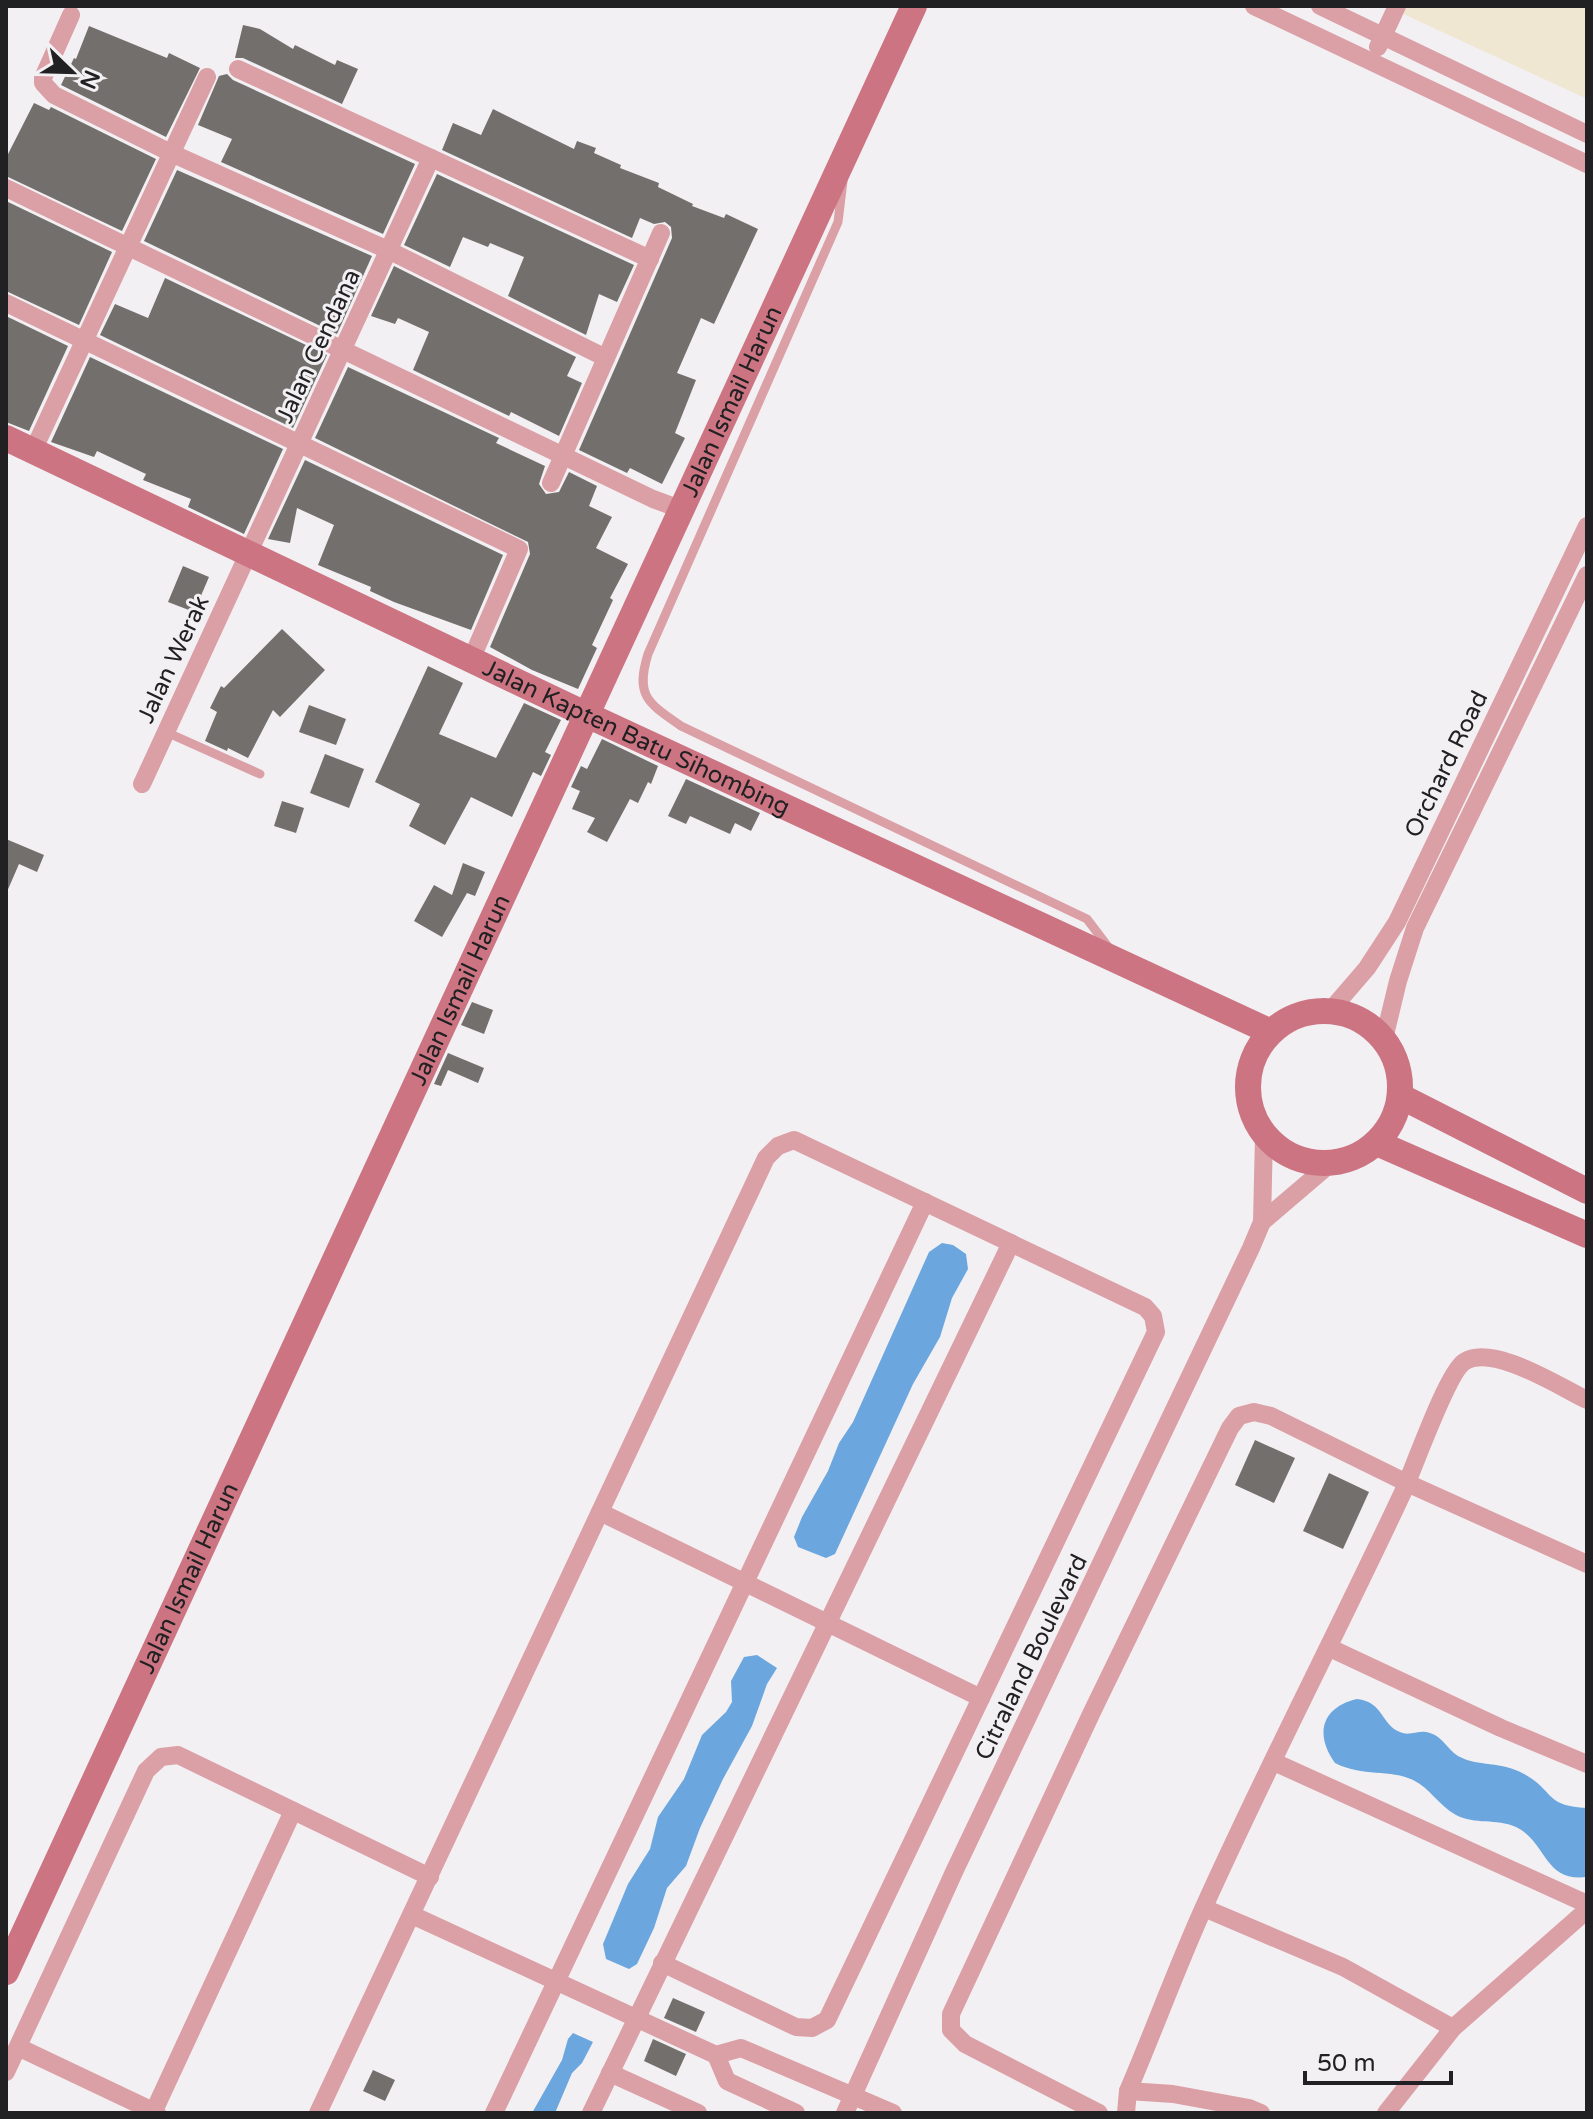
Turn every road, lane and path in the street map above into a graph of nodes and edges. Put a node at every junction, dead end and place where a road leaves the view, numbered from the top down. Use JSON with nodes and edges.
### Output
{"nodes":[{"id":1,"x":914,"y":6,"type":"edge"},
{"id":2,"x":1254,"y":6,"type":"edge"},
{"id":3,"x":1320,"y":6,"type":"edge"},
{"id":4,"x":1397,"y":6,"type":"edge"},
{"id":5,"x":71,"y":15,"type":"dead end"},
{"id":6,"x":1383,"y":36,"type":"junction"},
{"id":7,"x":1372,"y":61,"type":"junction"},
{"id":8,"x":238,"y":69,"type":"dead end"},
{"id":9,"x":207,"y":77,"type":"dead end"},
{"id":10,"x":1587,"y":134,"type":"edge"},
{"id":11,"x":847,"y":150,"type":"junction"},
{"id":12,"x":171,"y":153,"type":"junction"},
{"id":13,"x":431,"y":158,"type":"junction"},
{"id":14,"x":1587,"y":164,"type":"edge"},
{"id":15,"x":6,"y":188,"type":"edge"},
{"id":16,"x":661,"y":233,"type":"dead end"},
{"id":17,"x":127,"y":247,"type":"junction"},
{"id":18,"x":388,"y":250,"type":"junction"},
{"id":19,"x":650,"y":259,"type":"junction"},
{"id":20,"x":6,"y":303,"type":"edge"},
{"id":21,"x":83,"y":340,"type":"junction"},
{"id":22,"x":342,"y":350,"type":"junction"},
{"id":23,"x":606,"y":358,"type":"junction"},
{"id":24,"x":6,"y":438,"type":"edge"},
{"id":25,"x":299,"y":444,"type":"junction"},
{"id":26,"x":33,"y":451,"type":"junction"},
{"id":27,"x":563,"y":456,"type":"junction"},
{"id":28,"x":551,"y":483,"type":"dead end"},
{"id":29,"x":680,"y":509,"type":"junction"},
{"id":30,"x":1587,"y":526,"type":"edge"},
{"id":31,"x":248,"y":554,"type":"junction"},
{"id":32,"x":1587,"y":575,"type":"edge"},
{"id":33,"x":471,"y":660,"type":"junction"},
{"id":34,"x":585,"y":714,"type":"junction"},
{"id":35,"x":166,"y":732,"type":"junction"},
{"id":36,"x":260,"y":774,"type":"dead end"},
{"id":37,"x":142,"y":784,"type":"dead end"},
{"id":38,"x":1114,"y":960,"type":"junction"},
{"id":39,"x":1330,"y":1011,"type":"junction"},
{"id":40,"x":1271,"y":1032,"type":"junction"},
{"id":41,"x":1384,"y":1039,"type":"junction"},
{"id":42,"x":1400,"y":1096,"type":"junction"},
{"id":43,"x":1264,"y":1135,"type":"junction"},
{"id":44,"x":1377,"y":1143,"type":"junction"},
{"id":45,"x":1330,"y":1164,"type":"junction"},
{"id":46,"x":1587,"y":1191,"type":"edge"},
{"id":47,"x":925,"y":1202,"type":"junction"},
{"id":48,"x":1262,"y":1222,"type":"junction"},
{"id":49,"x":1587,"y":1235,"type":"edge"},
{"id":50,"x":1011,"y":1243,"type":"junction"},
{"id":51,"x":1587,"y":1400,"type":"edge"},
{"id":52,"x":1407,"y":1483,"type":"junction"},
{"id":53,"x":600,"y":1512,"type":"junction"},
{"id":54,"x":1587,"y":1564,"type":"edge"},
{"id":55,"x":746,"y":1583,"type":"junction"},
{"id":56,"x":827,"y":1623,"type":"junction"},
{"id":57,"x":1330,"y":1648,"type":"junction"},
{"id":58,"x":981,"y":1698,"type":"junction"},
{"id":59,"x":1274,"y":1762,"type":"junction"},
{"id":60,"x":1587,"y":1764,"type":"edge"},
{"id":61,"x":293,"y":1811,"type":"junction"},
{"id":62,"x":430,"y":1877,"type":"junction"},
{"id":63,"x":1587,"y":1907,"type":"edge"},
{"id":64,"x":1204,"y":1908,"type":"junction"},
{"id":65,"x":412,"y":1915,"type":"junction"},
{"id":66,"x":662,"y":1963,"type":"junction"},
{"id":67,"x":6,"y":1972,"type":"edge"},
{"id":68,"x":558,"y":1982,"type":"junction"},
{"id":69,"x":636,"y":2018,"type":"junction"},
{"id":70,"x":1453,"y":2028,"type":"junction"},
{"id":71,"x":18,"y":2047,"type":"junction"},
{"id":72,"x":716,"y":2055,"type":"junction"},
{"id":73,"x":6,"y":2072,"type":"edge"},
{"id":74,"x":610,"y":2073,"type":"junction"},
{"id":75,"x":1128,"y":2091,"type":"junction"},
{"id":76,"x":849,"y":2105,"type":"edge"},
{"id":77,"x":154,"y":2112,"type":"edge"},
{"id":78,"x":318,"y":2113,"type":"edge"},
{"id":79,"x":494,"y":2113,"type":"edge"},
{"id":80,"x":591,"y":2113,"type":"edge"},
{"id":81,"x":698,"y":2113,"type":"edge"},
{"id":82,"x":796,"y":2113,"type":"edge"},
{"id":83,"x":893,"y":2113,"type":"edge"},
{"id":84,"x":1099,"y":2113,"type":"edge"},
{"id":85,"x":1126,"y":2113,"type":"edge"},
{"id":86,"x":1261,"y":2113,"type":"edge"},
{"id":87,"x":1386,"y":2113,"type":"edge"}],
"edges":[{"from":1,"to":11,"type":"street","name":"Jalan Ismail Harun"},
{"from":2,"to":7,"type":"street"},
{"from":3,"to":6,"type":"street"},
{"from":4,"to":6,"type":"street"},
{"from":5,"to":12,"type":"street"},
{"from":6,"to":7,"type":"street"},
{"from":6,"to":10,"type":"street"},
{"from":7,"to":14,"type":"street"},
{"from":8,"to":13,"type":"street"},
{"from":9,"to":12,"type":"street"},
{"from":11,"to":29,"type":"street","name":"Jalan Ismail Harun"},
{"from":11,"to":38,"type":"lane"},
{"from":12,"to":17,"type":"street"},
{"from":12,"to":18,"type":"street"},
{"from":13,"to":18,"type":"street","name":"Jalan Cendana"},
{"from":13,"to":19,"type":"street"},
{"from":15,"to":17,"type":"street"},
{"from":16,"to":19,"type":"street"},
{"from":17,"to":21,"type":"street"},
{"from":17,"to":22,"type":"street"},
{"from":18,"to":22,"type":"street","name":"Jalan Cendana"},
{"from":18,"to":23,"type":"street"},
{"from":19,"to":23,"type":"street"},
{"from":20,"to":21,"type":"street"},
{"from":21,"to":25,"type":"street"},
{"from":21,"to":26,"type":"street"},
{"from":22,"to":25,"type":"street","name":"Jalan Cendana"},
{"from":22,"to":27,"type":"street"},
{"from":23,"to":27,"type":"street"},
{"from":24,"to":26,"type":"street","name":"Jalan Kapten Batu Sihombing"},
{"from":25,"to":31,"type":"street","name":"Jalan Cendana"},
{"from":25,"to":33,"type":"street"},
{"from":26,"to":31,"type":"street","name":"Jalan Kapten Batu Sihombing"},
{"from":27,"to":28,"type":"street"},
{"from":27,"to":29,"type":"street"},
{"from":29,"to":34,"type":"street","name":"Jalan Ismail Harun"},
{"from":30,"to":39,"type":"street","name":"Orchard Road"},
{"from":31,"to":33,"type":"street","name":"Jalan Kapten Batu Sihombing"},
{"from":31,"to":35,"type":"street","name":"Jalan Werak"},
{"from":32,"to":41,"type":"street","name":"Orchard Road"},
{"from":33,"to":34,"type":"street","name":"Jalan Kapten Batu Sihombing"},
{"from":34,"to":38,"type":"street","name":"Jalan Kapten Batu Sihombing"},
{"from":34,"to":67,"type":"street","name":"Jalan Ismail Harun"},
{"from":35,"to":36,"type":"lane"},
{"from":35,"to":37,"type":"street","name":"Jalan Werak"},
{"from":38,"to":40,"type":"street","name":"Jalan Kapten Batu Sihombing"},
{"from":39,"to":40,"type":"street"},
{"from":39,"to":41,"type":"street"},
{"from":40,"to":43,"type":"street"},
{"from":41,"to":42,"type":"street"},
{"from":42,"to":44,"type":"street"},
{"from":42,"to":46,"type":"street"},
{"from":43,"to":45,"type":"street"},
{"from":43,"to":48,"type":"street","name":"Citraland Boulevard"},
{"from":44,"to":45,"type":"street"},
{"from":44,"to":49,"type":"street"},
{"from":45,"to":48,"type":"street","name":"Citraland Boulevard"},
{"from":47,"to":50,"type":"street"},
{"from":47,"to":53,"type":"street"},
{"from":47,"to":55,"type":"street"},
{"from":48,"to":76,"type":"street","name":"Citraland Boulevard"},
{"from":50,"to":56,"type":"street"},
{"from":50,"to":58,"type":"street"},
{"from":51,"to":52,"type":"street"},
{"from":52,"to":54,"type":"street"},
{"from":52,"to":57,"type":"street"},
{"from":52,"to":84,"type":"street"},
{"from":53,"to":55,"type":"street"},
{"from":53,"to":62,"type":"street"},
{"from":55,"to":56,"type":"street"},
{"from":55,"to":68,"type":"street"},
{"from":56,"to":58,"type":"street"},
{"from":56,"to":66,"type":"street"},
{"from":57,"to":59,"type":"street"},
{"from":57,"to":60,"type":"street"},
{"from":58,"to":66,"type":"street"},
{"from":59,"to":63,"type":"street"},
{"from":59,"to":64,"type":"street"},
{"from":61,"to":62,"type":"street"},
{"from":61,"to":71,"type":"street"},
{"from":61,"to":77,"type":"street"},
{"from":62,"to":65,"type":"street"},
{"from":63,"to":70,"type":"street"},
{"from":64,"to":70,"type":"street"},
{"from":64,"to":75,"type":"street"},
{"from":65,"to":68,"type":"street"},
{"from":65,"to":78,"type":"street"},
{"from":66,"to":69,"type":"street"},
{"from":68,"to":69,"type":"street"},
{"from":68,"to":79,"type":"street"},
{"from":69,"to":72,"type":"street"},
{"from":69,"to":74,"type":"street"},
{"from":70,"to":87,"type":"street"},
{"from":71,"to":73,"type":"street"},
{"from":71,"to":77,"type":"street"},
{"from":72,"to":76,"type":"street"},
{"from":72,"to":82,"type":"street"},
{"from":74,"to":80,"type":"street"},
{"from":74,"to":81,"type":"street"},
{"from":75,"to":85,"type":"street"},
{"from":75,"to":86,"type":"street"},
{"from":76,"to":83,"type":"street"}]}
